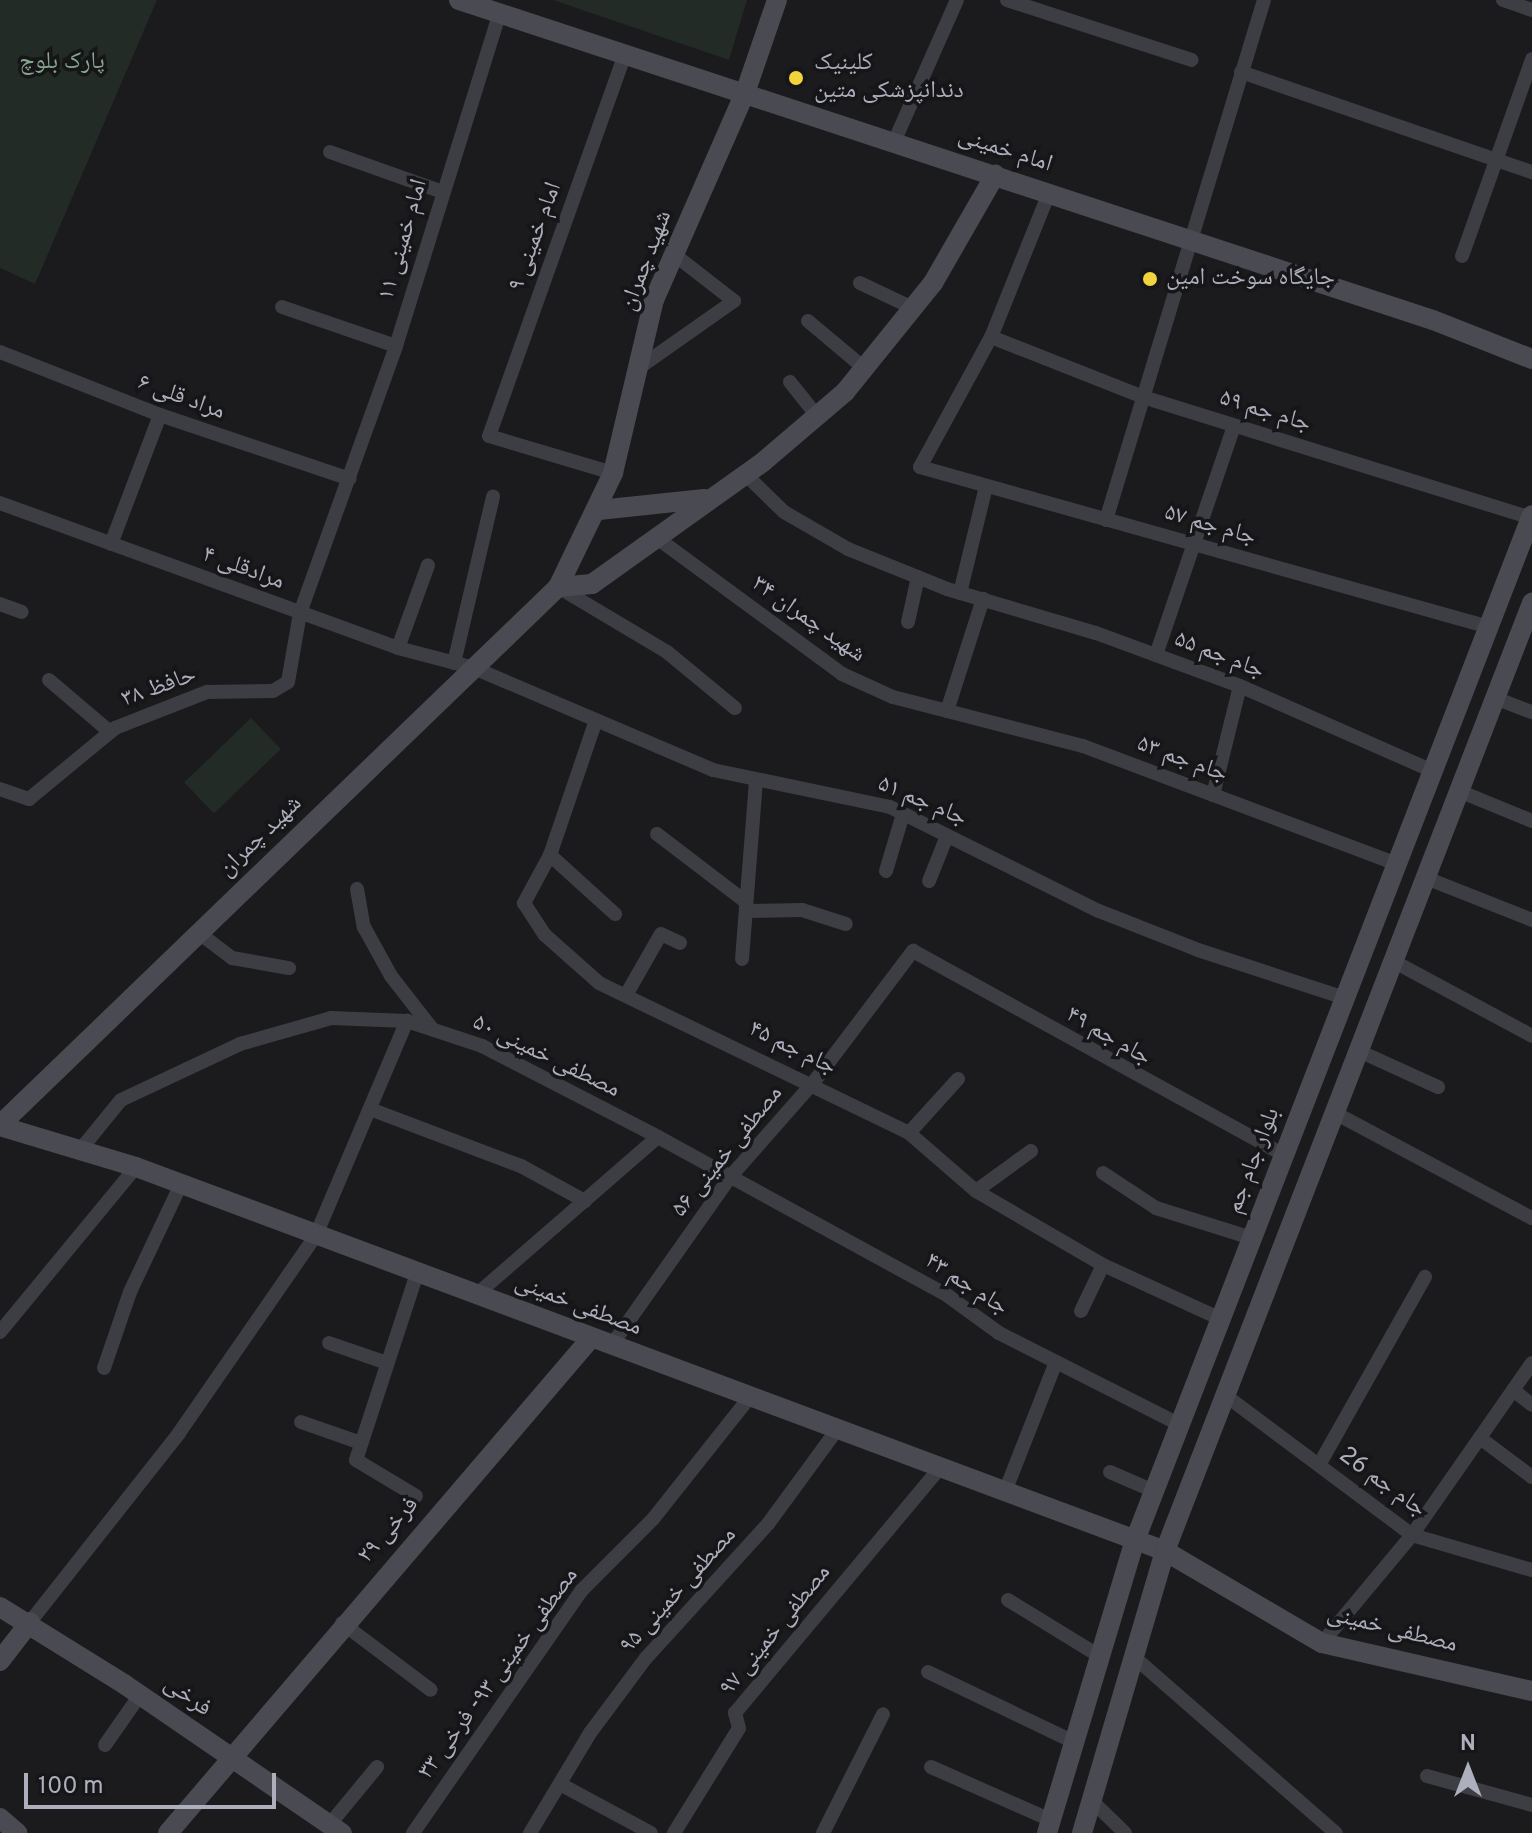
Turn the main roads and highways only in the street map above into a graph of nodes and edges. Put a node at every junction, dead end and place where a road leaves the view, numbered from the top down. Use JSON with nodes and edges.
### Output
{"nodes":[{"id":1,"x":459,"y":0,"type":"edge"},
{"id":2,"x":777,"y":0,"type":"edge"},
{"id":3,"x":745,"y":93,"type":"junction"},
{"id":4,"x":995,"y":175,"type":"junction"},
{"id":5,"x":1532,"y":359,"type":"edge"},
{"id":6,"x":704,"y":499,"type":"junction"},
{"id":7,"x":599,"y":510,"type":"junction"},
{"id":8,"x":1531,"y":517,"type":"edge"},
{"id":9,"x":558,"y":587,"type":"junction"},
{"id":10,"x":1532,"y":603,"type":"edge"},
{"id":11,"x":0,"y":1125,"type":"edge"},
{"id":12,"x":591,"y":1338,"type":"junction"},
{"id":13,"x":1134,"y":1543,"type":"junction"},
{"id":14,"x":1165,"y":1551,"type":"junction"},
{"id":15,"x":0,"y":1607,"type":"edge"},
{"id":16,"x":30,"y":1622,"type":"junction"},
{"id":17,"x":0,"y":1661,"type":"edge"},
{"id":18,"x":1532,"y":1691,"type":"edge"},
{"id":19,"x":227,"y":1759,"type":"junction"},
{"id":20,"x":0,"y":1818,"type":"edge"},
{"id":21,"x":1050,"y":1827,"type":"edge"},
{"id":22,"x":336,"y":1829,"type":"edge"},
{"id":23,"x":17,"y":1833,"type":"edge"},
{"id":24,"x":168,"y":1833,"type":"edge"},
{"id":25,"x":1082,"y":1833,"type":"edge"}],
"edges":[{"from":1,"to":3,"type":"main road","name":"امام خمینی"},
{"from":2,"to":3,"type":"main road","name":"شهید چمران"},
{"from":3,"to":4,"type":"main road","name":"امام خمینی"},
{"from":3,"to":7,"type":"main road","name":"شهید چمران"},
{"from":4,"to":5,"type":"main road","name":"امام خمینی"},
{"from":4,"to":6,"type":"main road"},
{"from":6,"to":7,"type":"main road"},
{"from":6,"to":9,"type":"main road"},
{"from":7,"to":9,"type":"main road","name":"شهید چمران"},
{"from":8,"to":13,"type":"main road","name":"بلوار جام جم"},
{"from":9,"to":11,"type":"main road","name":"شهید چمران"},
{"from":10,"to":14,"type":"main road"},
{"from":11,"to":12,"type":"main road","name":"مصطفی خمینی"},
{"from":12,"to":13,"type":"main road","name":"مصطفی خمینی"},
{"from":12,"to":19,"type":"main road","name":"فرخی ۲۹"},
{"from":13,"to":14,"type":"main road","name":"مصطفی خمینی"},
{"from":13,"to":21,"type":"main road","name":"بلوار جام جم"},
{"from":14,"to":18,"type":"main road","name":"مصطفی خمینی"},
{"from":14,"to":25,"type":"main road"},
{"from":15,"to":16,"type":"main road","name":"فرخی"},
{"from":16,"to":17,"type":"main road"},
{"from":16,"to":19,"type":"main road","name":"فرخی"},
{"from":19,"to":22,"type":"main road","name":"فرخی"},
{"from":19,"to":24,"type":"main road","name":"فرخی ۲۹"},
{"from":20,"to":23,"type":"main road"}]}
